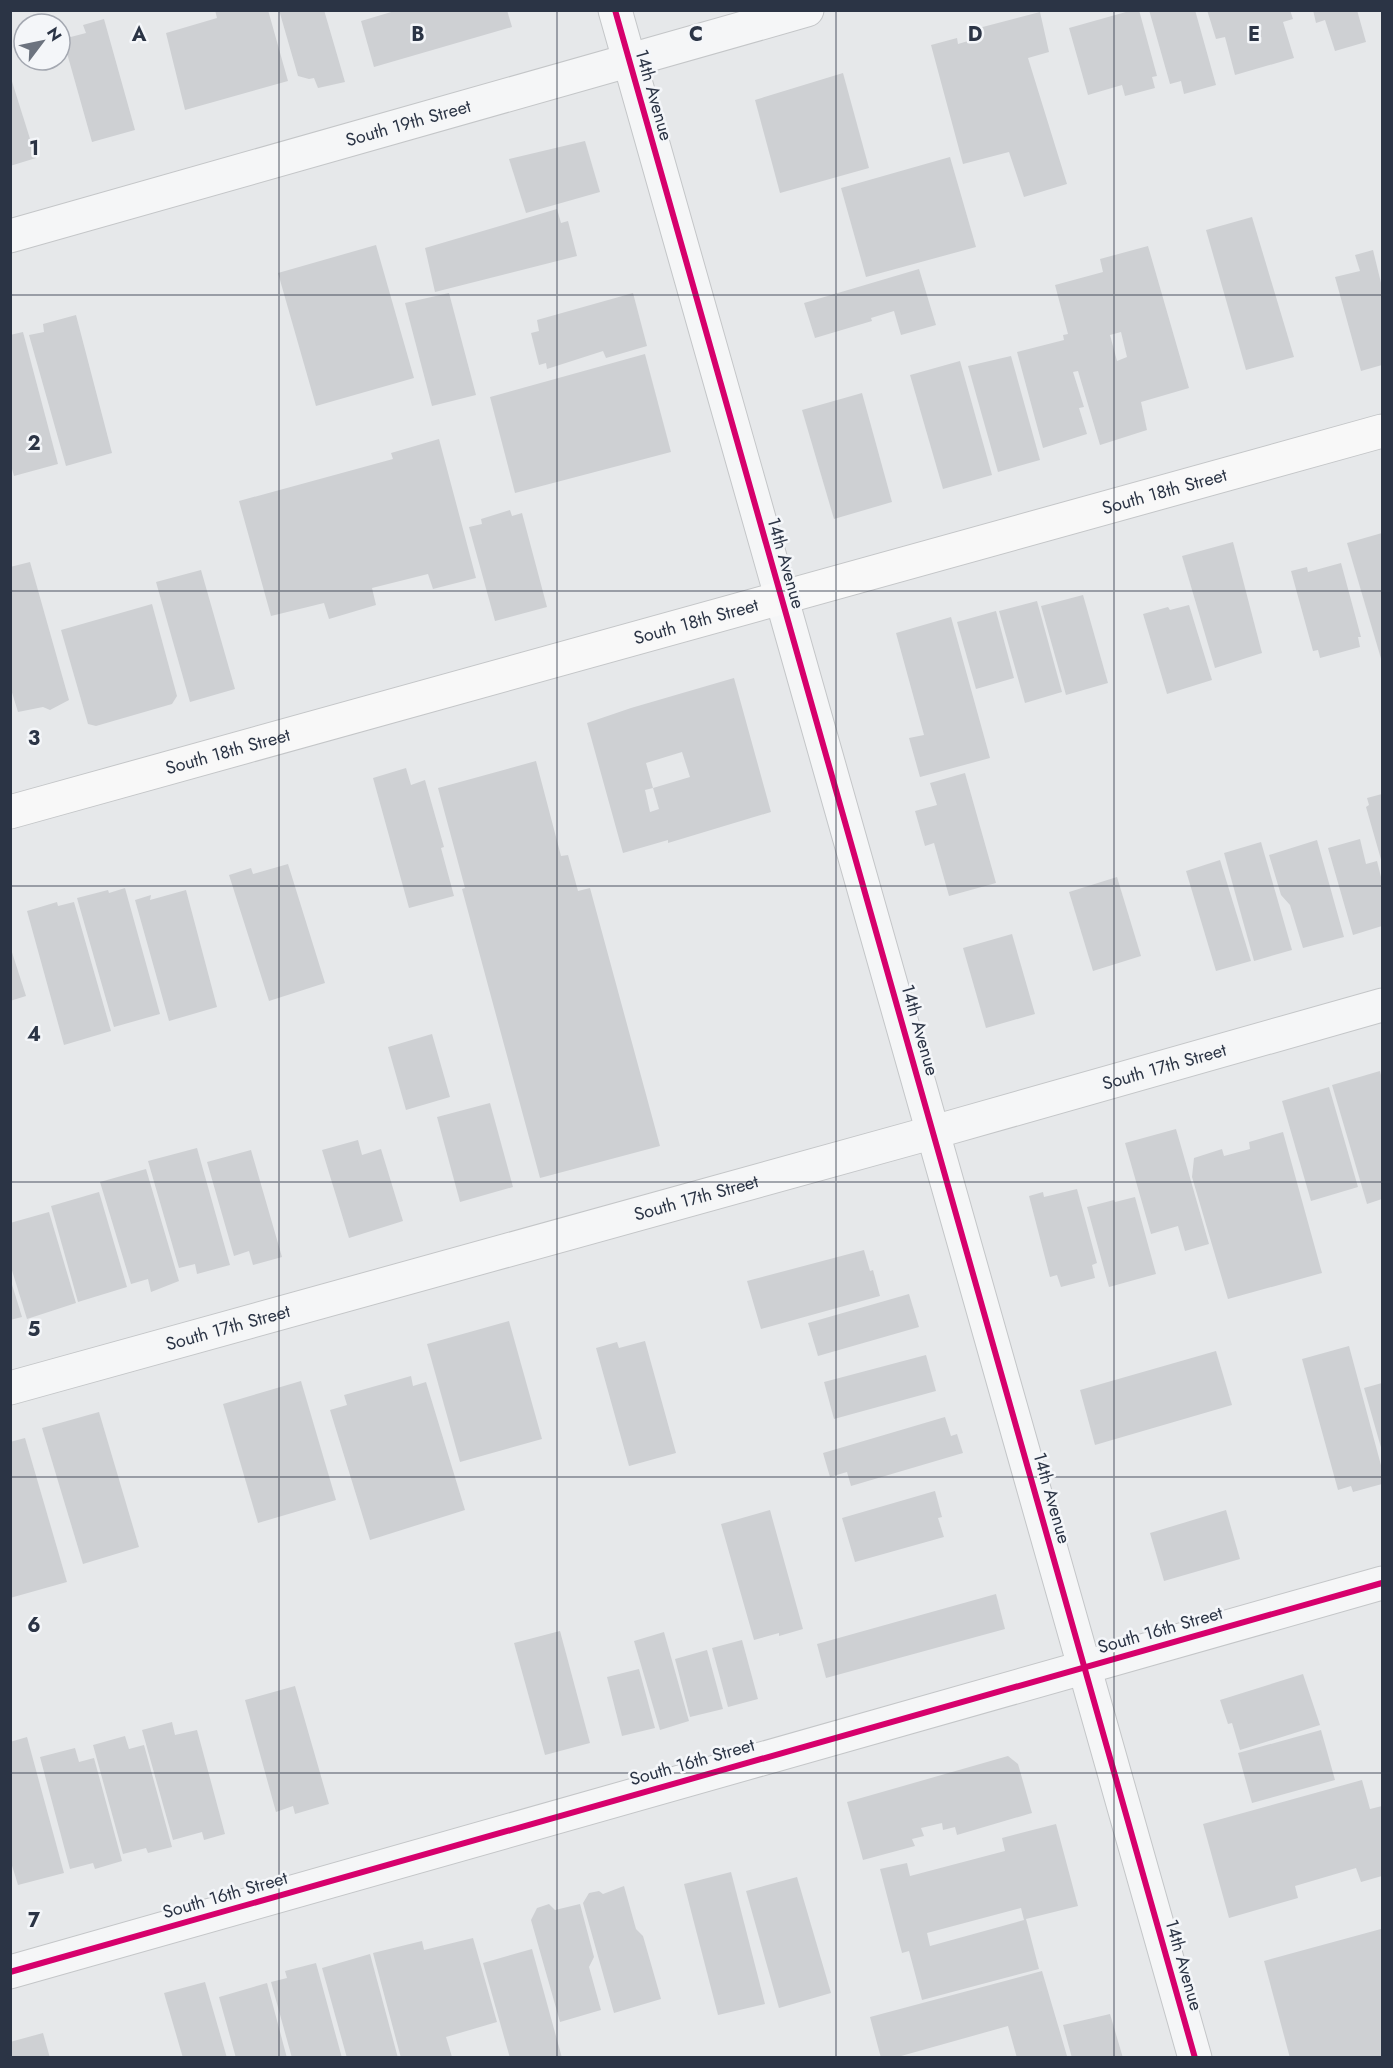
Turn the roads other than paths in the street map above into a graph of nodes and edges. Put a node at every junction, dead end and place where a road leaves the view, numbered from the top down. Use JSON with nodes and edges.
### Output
{"nodes":[{"id":1,"x":615,"y":10,"type":"edge"},
{"id":2,"x":807,"y":10,"type":"edge"},
{"id":3,"x":629,"y":61,"type":"junction"},
{"id":4,"x":10,"y":236,"type":"edge"},
{"id":5,"x":1383,"y":431,"type":"edge"},
{"id":6,"x":780,"y":597,"type":"junction"},
{"id":7,"x":10,"y":812,"type":"edge"},
{"id":8,"x":1383,"y":1005,"type":"edge"},
{"id":9,"x":934,"y":1132,"type":"junction"},
{"id":10,"x":10,"y":1388,"type":"edge"},
{"id":11,"x":1383,"y":1583,"type":"edge"},
{"id":12,"x":1083,"y":1666,"type":"junction"},
{"id":13,"x":10,"y":1972,"type":"edge"},
{"id":14,"x":1195,"y":2058,"type":"edge"}],
"edges":[{"from":1,"to":3,"type":"street","name":"14th Avenue"},
{"from":2,"to":3,"type":"street","name":"South 19th Street"},
{"from":3,"to":4,"type":"street","name":"South 19th Street"},
{"from":3,"to":6,"type":"street","name":"14th Avenue"},
{"from":5,"to":6,"type":"street","name":"South 18th Street"},
{"from":6,"to":7,"type":"street","name":"South 18th Street"},
{"from":6,"to":9,"type":"street","name":"14th Avenue"},
{"from":8,"to":9,"type":"street","name":"South 17th Street"},
{"from":9,"to":10,"type":"street","name":"South 17th Street"},
{"from":9,"to":12,"type":"street","name":"14th Avenue"},
{"from":11,"to":12,"type":"street","name":"South 16th Street"},
{"from":12,"to":13,"type":"street","name":"South 16th Street"},
{"from":12,"to":14,"type":"street","name":"14th Avenue"}]}
